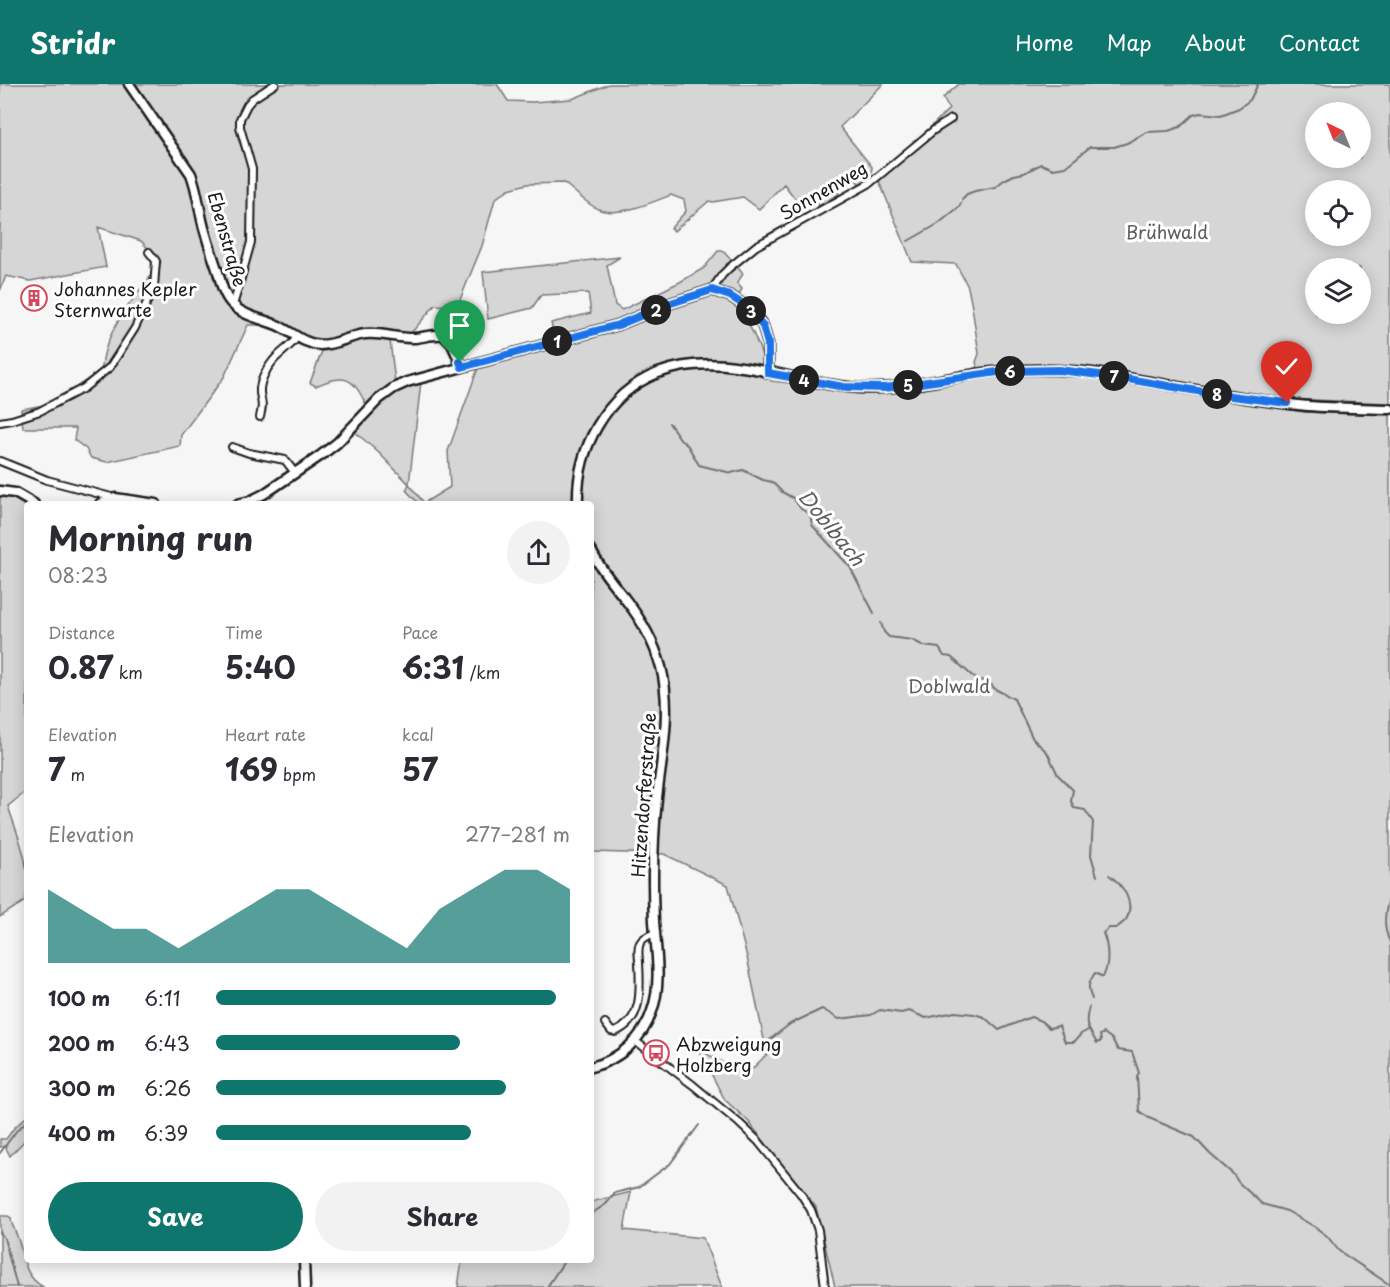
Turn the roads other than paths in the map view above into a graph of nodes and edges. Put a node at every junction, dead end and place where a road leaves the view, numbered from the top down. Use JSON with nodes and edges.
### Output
{"nodes":[{"id":1,"x":129,"y":84,"type":"edge"},
{"id":2,"x":275,"y":84,"type":"edge"},
{"id":3,"x":951,"y":119,"type":"dead end"},
{"id":4,"x":149,"y":252,"type":"dead end"},
{"id":5,"x":712,"y":290,"type":"junction"},
{"id":6,"x":232,"y":305,"type":"junction"},
{"id":7,"x":297,"y":337,"type":"junction"},
{"id":8,"x":462,"y":367,"type":"junction"},
{"id":9,"x":768,"y":373,"type":"junction"},
{"id":10,"x":1390,"y":409,"type":"edge"},
{"id":11,"x":260,"y":417,"type":"dead end"},
{"id":12,"x":0,"y":422,"type":"edge"},
{"id":13,"x":232,"y":447,"type":"dead end"},
{"id":14,"x":0,"y":461,"type":"edge"},
{"id":15,"x":295,"y":473,"type":"junction"},
{"id":16,"x":0,"y":491,"type":"edge"},
{"id":17,"x":29,"y":501,"type":"edge"},
{"id":18,"x":114,"y":501,"type":"edge"},
{"id":19,"x":248,"y":501,"type":"edge"},
{"id":20,"x":578,"y":501,"type":"edge"},
{"id":21,"x":594,"y":555,"type":"edge"},
{"id":22,"x":655,"y":933,"type":"junction"},
{"id":23,"x":606,"y":1023,"type":"dead end"},
{"id":24,"x":635,"y":1041,"type":"junction"},
{"id":25,"x":594,"y":1066,"type":"edge"},
{"id":26,"x":304,"y":1263,"type":"edge"},
{"id":27,"x":305,"y":1287,"type":"edge"},
{"id":28,"x":825,"y":1287,"type":"edge"}],
"edges":[{"from":1,"to":6,"type":"main road","name":"Ebenstraße"},
{"from":2,"to":6,"type":"street"},
{"from":3,"to":5,"type":"street","name":"Sonnenweg"},
{"from":4,"to":12,"type":"street"},
{"from":5,"to":8,"type":"main road"},
{"from":5,"to":9,"type":"main road"},
{"from":6,"to":7,"type":"main road","name":"Ebenstraße"},
{"from":7,"to":8,"type":"main road","name":"Ebenstraße"},
{"from":7,"to":11,"type":"street"},
{"from":8,"to":15,"type":"main road"},
{"from":9,"to":10,"type":"main road"},
{"from":9,"to":20,"type":"main road"},
{"from":13,"to":15,"type":"street"},
{"from":14,"to":18,"type":"street"},
{"from":15,"to":19,"type":"main road"},
{"from":16,"to":17,"type":"main road"},
{"from":21,"to":22,"type":"main road","name":"Hitzendorferstraße"},
{"from":22,"to":23,"type":"street"},
{"from":22,"to":24,"type":"main road","name":"Hitzendorferstraße"},
{"from":24,"to":25,"type":"main road","name":"Hitzendorferstraße"},
{"from":24,"to":28,"type":"street"},
{"from":26,"to":27,"type":"main road"}]}
